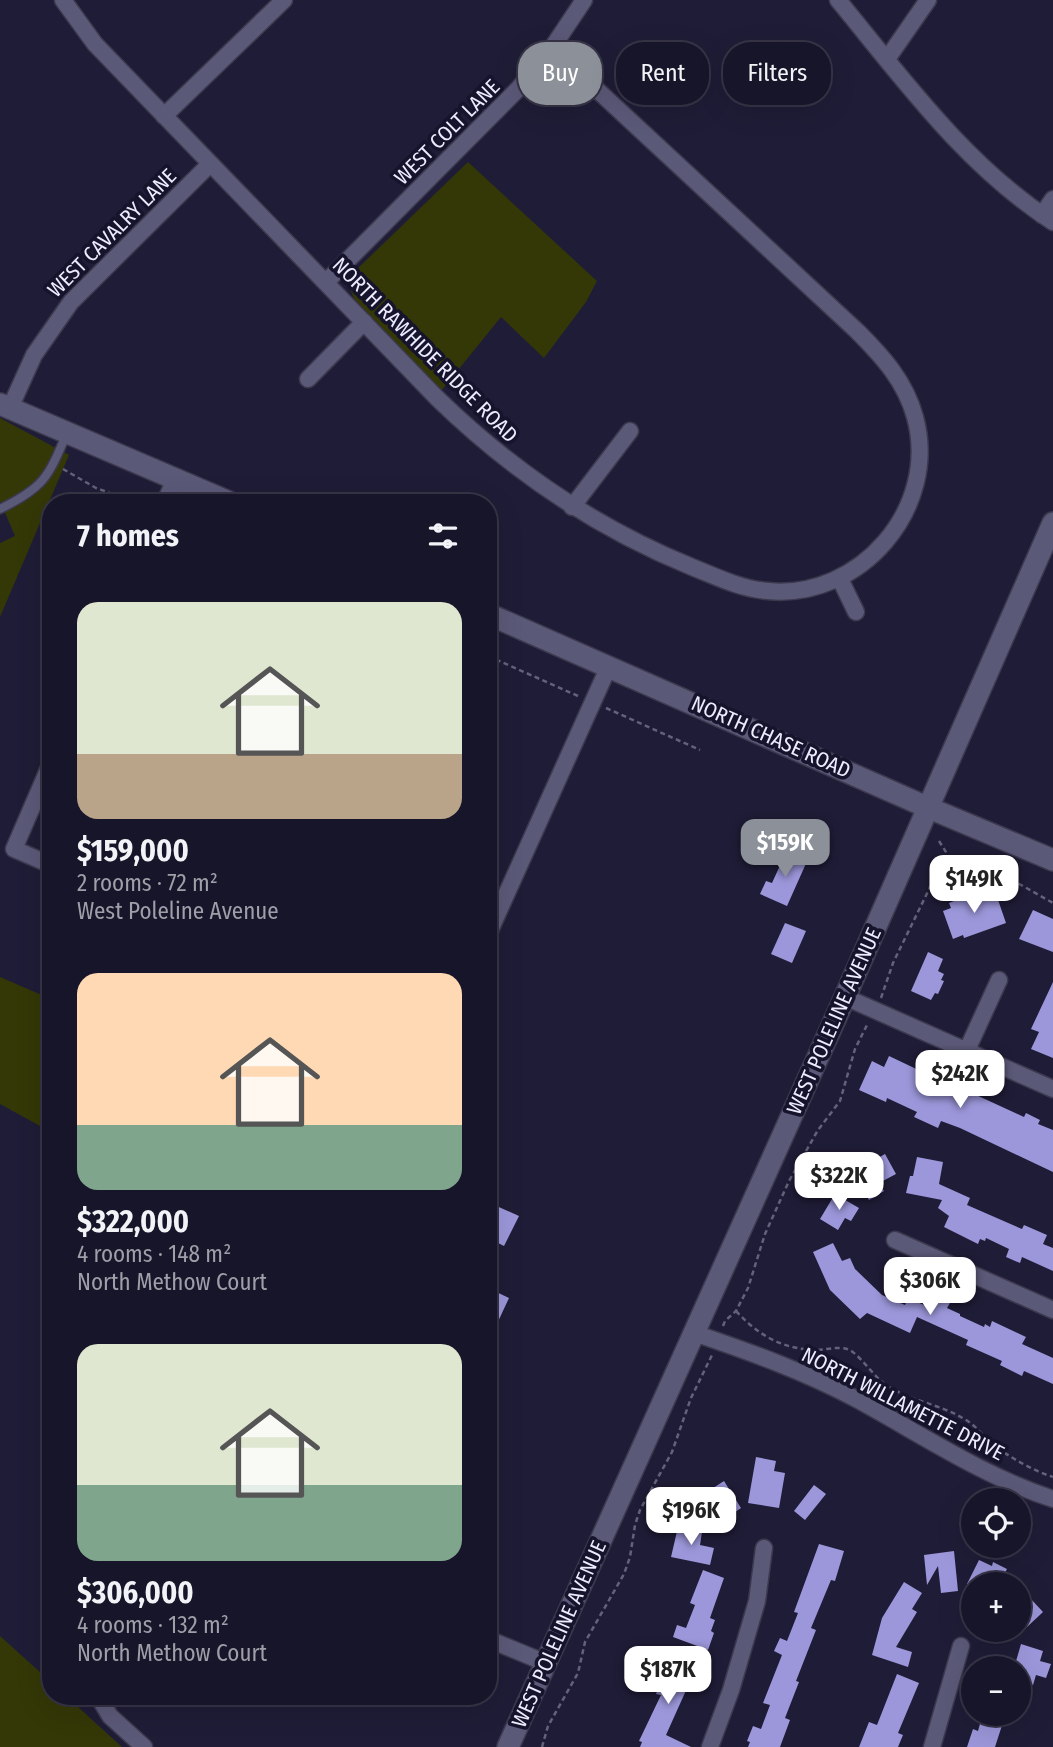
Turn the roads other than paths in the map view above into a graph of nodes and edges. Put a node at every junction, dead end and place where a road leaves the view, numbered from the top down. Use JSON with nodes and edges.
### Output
{"nodes":[{"id":1,"x":63,"y":0,"type":"edge"},
{"id":2,"x":284,"y":0,"type":"edge"},
{"id":3,"x":584,"y":0,"type":"edge"},
{"id":4,"x":838,"y":0,"type":"edge"},
{"id":5,"x":928,"y":0,"type":"edge"},
{"id":6,"x":556,"y":42,"type":"edge"},
{"id":7,"x":887,"y":59,"type":"junction"},
{"id":8,"x":518,"y":87,"type":"edge"},
{"id":9,"x":602,"y":94,"type":"edge"},
{"id":10,"x":164,"y":116,"type":"junction"},
{"id":11,"x":210,"y":164,"type":"junction"},
{"id":12,"x":1053,"y":199,"type":"edge"},
{"id":13,"x":1047,"y":219,"type":"edge"},
{"id":14,"x":326,"y":282,"type":"junction"},
{"id":15,"x":364,"y":321,"type":"junction"},
{"id":16,"x":307,"y":379,"type":"dead end"},
{"id":17,"x":5,"y":406,"type":"edge"},
{"id":18,"x":630,"y":431,"type":"dead end"},
{"id":19,"x":67,"y":433,"type":"junction"},
{"id":20,"x":175,"y":479,"type":"junction"},
{"id":21,"x":168,"y":494,"type":"edge"},
{"id":22,"x":210,"y":494,"type":"edge"},
{"id":23,"x":572,"y":507,"type":"junction"},
{"id":24,"x":0,"y":509,"type":"edge"},
{"id":25,"x":1053,"y":523,"type":"edge"},
{"id":26,"x":839,"y":579,"type":"junction"},
{"id":27,"x":856,"y":612,"type":"dead end"},
{"id":28,"x":497,"y":618,"type":"edge"},
{"id":29,"x":609,"y":667,"type":"junction"},
{"id":30,"x":42,"y":783,"type":"edge"},
{"id":31,"x":929,"y":808,"type":"junction"},
{"id":32,"x":1053,"y":860,"type":"edge"},
{"id":33,"x":42,"y":861,"type":"edge"},
{"id":34,"x":497,"y":915,"type":"edge"},
{"id":35,"x":999,"y":980,"type":"dead end"},
{"id":36,"x":845,"y":997,"type":"junction"},
{"id":37,"x":967,"y":1050,"type":"junction"},
{"id":38,"x":1053,"y":1089,"type":"edge"},
{"id":39,"x":895,"y":1241,"type":"dead end"},
{"id":40,"x":1053,"y":1310,"type":"edge"},
{"id":41,"x":694,"y":1332,"type":"junction"},
{"id":42,"x":1053,"y":1499,"type":"edge"},
{"id":43,"x":764,"y":1548,"type":"dead end"},
{"id":44,"x":497,"y":1643,"type":"edge"},
{"id":45,"x":961,"y":1647,"type":"dead end"},
{"id":46,"x":546,"y":1663,"type":"junction"},
{"id":47,"x":103,"y":1705,"type":"edge"},
{"id":48,"x":144,"y":1747,"type":"edge"},
{"id":49,"x":508,"y":1747,"type":"edge"},
{"id":50,"x":710,"y":1747,"type":"edge"},
{"id":51,"x":932,"y":1747,"type":"edge"}],
"edges":[{"from":1,"to":10,"type":"street","name":"NORTH RAWHIDE RIDGE ROAD"},
{"from":2,"to":10,"type":"street"},
{"from":3,"to":6,"type":"street","name":"WEST COLT LANE"},
{"from":4,"to":7,"type":"street"},
{"from":5,"to":7,"type":"street"},
{"from":7,"to":13,"type":"street"},
{"from":8,"to":14,"type":"street","name":"WEST COLT LANE"},
{"from":9,"to":26,"type":"street","name":"NORTH RAWHIDE RIDGE ROAD"},
{"from":10,"to":11,"type":"street","name":"NORTH RAWHIDE RIDGE ROAD"},
{"from":11,"to":14,"type":"street","name":"NORTH RAWHIDE RIDGE ROAD"},
{"from":11,"to":17,"type":"street","name":"WEST CAVALRY LANE"},
{"from":12,"to":13,"type":"street"},
{"from":14,"to":15,"type":"street","name":"NORTH RAWHIDE RIDGE ROAD"},
{"from":15,"to":16,"type":"street"},
{"from":15,"to":23,"type":"street","name":"NORTH RAWHIDE RIDGE ROAD"},
{"from":17,"to":19,"type":"street"},
{"from":18,"to":23,"type":"street"},
{"from":19,"to":20,"type":"street"},
{"from":19,"to":24,"type":"lane"},
{"from":20,"to":21,"type":"street"},
{"from":20,"to":22,"type":"street"},
{"from":23,"to":26,"type":"street","name":"NORTH RAWHIDE RIDGE ROAD"},
{"from":25,"to":31,"type":"street","name":"WEST POLELINE AVENUE"},
{"from":26,"to":27,"type":"street"},
{"from":28,"to":29,"type":"street","name":"NORTH CHASE ROAD"},
{"from":29,"to":31,"type":"street","name":"NORTH CHASE ROAD"},
{"from":29,"to":34,"type":"street"},
{"from":30,"to":33,"type":"street"},
{"from":31,"to":32,"type":"street","name":"NORTH CHASE ROAD"},
{"from":31,"to":36,"type":"street","name":"WEST POLELINE AVENUE"},
{"from":35,"to":37,"type":"street"},
{"from":36,"to":37,"type":"street"},
{"from":36,"to":41,"type":"street","name":"WEST POLELINE AVENUE"},
{"from":37,"to":38,"type":"street"},
{"from":39,"to":40,"type":"street"},
{"from":41,"to":42,"type":"street","name":"NORTH WILLAMETTE DRIVE"},
{"from":41,"to":46,"type":"street","name":"WEST POLELINE AVENUE"},
{"from":43,"to":50,"type":"street"},
{"from":44,"to":46,"type":"street"},
{"from":45,"to":51,"type":"street"},
{"from":46,"to":49,"type":"street","name":"WEST POLELINE AVENUE"},
{"from":47,"to":48,"type":"street"}]}
